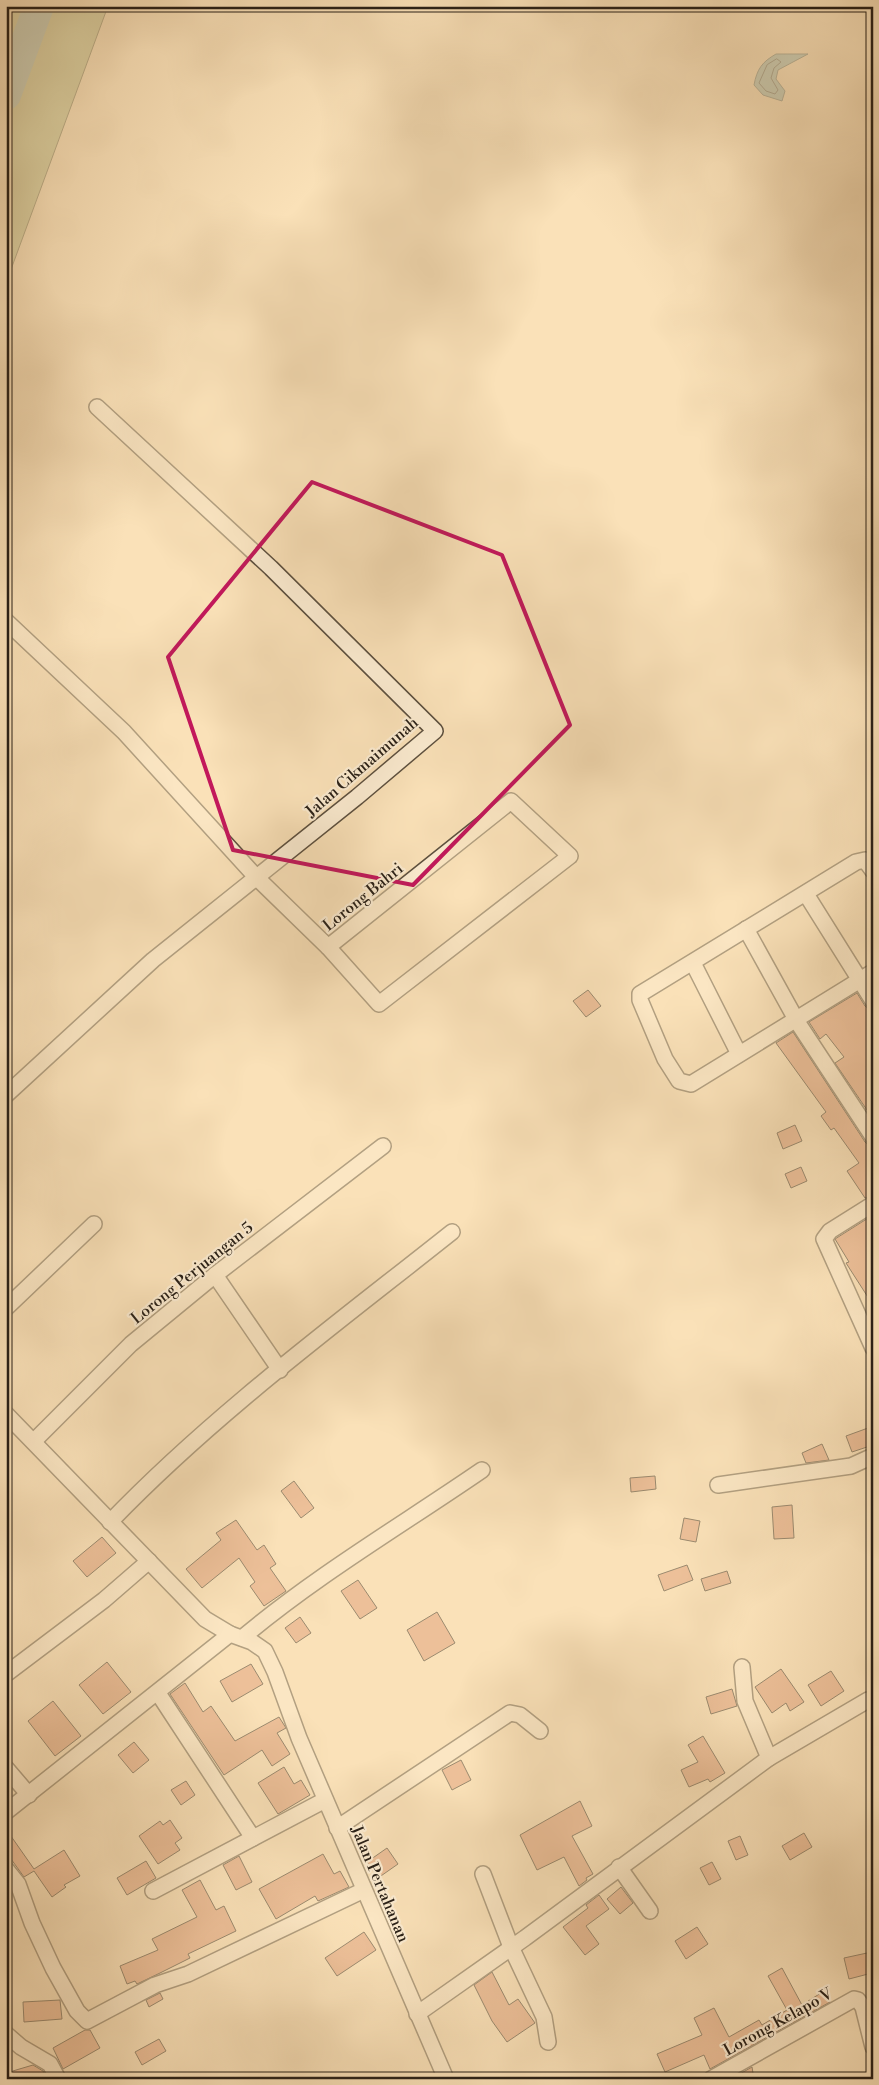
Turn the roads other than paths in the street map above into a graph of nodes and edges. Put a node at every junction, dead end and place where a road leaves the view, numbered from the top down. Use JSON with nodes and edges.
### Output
{"nodes":[{"id":1,"x":97,"y":407,"type":"dead end"},
{"id":2,"x":6,"y":621,"type":"edge"},
{"id":3,"x":873,"y":871,"type":"edge"},
{"id":4,"x":257,"y":878,"type":"junction"},
{"id":5,"x":806,"y":894,"type":"junction"},
{"id":6,"x":746,"y":929,"type":"junction"},
{"id":7,"x":328,"y":947,"type":"junction"},
{"id":8,"x":693,"y":963,"type":"junction"},
{"id":9,"x":873,"y":972,"type":"edge"},
{"id":10,"x":859,"y":982,"type":"junction"},
{"id":11,"x":873,"y":1001,"type":"edge"},
{"id":12,"x":796,"y":1019,"type":"junction"},
{"id":13,"x":740,"y":1054,"type":"junction"},
{"id":14,"x":6,"y":1095,"type":"edge"},
{"id":15,"x":873,"y":1137,"type":"edge"},
{"id":16,"x":383,"y":1146,"type":"dead end"},
{"id":17,"x":873,"y":1204,"type":"edge"},
{"id":18,"x":94,"y":1224,"type":"dead end"},
{"id":19,"x":452,"y":1232,"type":"dead end"},
{"id":20,"x":215,"y":1274,"type":"junction"},
{"id":21,"x":6,"y":1308,"type":"edge"},
{"id":22,"x":873,"y":1348,"type":"edge"},
{"id":23,"x":280,"y":1370,"type":"junction"},
{"id":24,"x":6,"y":1414,"type":"edge"},
{"id":25,"x":34,"y":1441,"type":"junction"},
{"id":26,"x":873,"y":1456,"type":"edge"},
{"id":27,"x":482,"y":1470,"type":"dead end"},
{"id":28,"x":718,"y":1484,"type":"dead end"},
{"id":29,"x":110,"y":1522,"type":"junction"},
{"id":30,"x":149,"y":1561,"type":"junction"},
{"id":31,"x":236,"y":1636,"type":"junction"},
{"id":32,"x":742,"y":1667,"type":"dead end"},
{"id":33,"x":6,"y":1674,"type":"edge"},
{"id":34,"x":158,"y":1693,"type":"junction"},
{"id":35,"x":868,"y":1700,"type":"dead end"},
{"id":36,"x":540,"y":1731,"type":"dead end"},
{"id":37,"x":769,"y":1758,"type":"junction"},
{"id":38,"x":6,"y":1768,"type":"edge"},
{"id":39,"x":29,"y":1795,"type":"junction"},
{"id":40,"x":325,"y":1800,"type":"junction"},
{"id":41,"x":6,"y":1812,"type":"edge"},
{"id":42,"x":338,"y":1828,"type":"junction"},
{"id":43,"x":253,"y":1838,"type":"junction"},
{"id":44,"x":618,"y":1867,"type":"junction"},
{"id":45,"x":6,"y":1869,"type":"edge"},
{"id":46,"x":483,"y":1874,"type":"dead end"},
{"id":47,"x":364,"y":1890,"type":"junction"},
{"id":48,"x":153,"y":1891,"type":"dead end"},
{"id":49,"x":650,"y":1911,"type":"dead end"},
{"id":50,"x":511,"y":1947,"type":"junction"},
{"id":51,"x":418,"y":2014,"type":"junction"},
{"id":52,"x":870,"y":2024,"type":"edge"},
{"id":53,"x":6,"y":2034,"type":"edge"},
{"id":54,"x":548,"y":2042,"type":"dead end"},
{"id":55,"x":873,"y":2047,"type":"edge"},
{"id":56,"x":58,"y":2079,"type":"edge"},
{"id":57,"x":446,"y":2079,"type":"edge"},
{"id":58,"x":711,"y":2079,"type":"edge"}],
"edges":[{"from":1,"to":4,"type":"street","name":"Jalan Cikmaimunah"},
{"from":2,"to":4,"type":"street"},
{"from":3,"to":5,"type":"street"},
{"from":4,"to":7,"type":"street"},
{"from":4,"to":14,"type":"street","name":"Jalan Cikmaimunah"},
{"from":5,"to":6,"type":"street"},
{"from":5,"to":10,"type":"street"},
{"from":6,"to":8,"type":"street"},
{"from":6,"to":12,"type":"street"},
{"from":7,"to":7,"type":"street","name":"Lorong Bahri"},
{"from":8,"to":13,"type":"street"},
{"from":8,"to":13,"type":"street"},
{"from":9,"to":10,"type":"street"},
{"from":10,"to":11,"type":"street"},
{"from":10,"to":12,"type":"street"},
{"from":12,"to":13,"type":"street"},
{"from":12,"to":15,"type":"street"},
{"from":16,"to":20,"type":"street","name":"Lorong Perjuangan 5"},
{"from":17,"to":22,"type":"street"},
{"from":18,"to":21,"type":"street"},
{"from":19,"to":23,"type":"street"},
{"from":20,"to":23,"type":"street"},
{"from":20,"to":25,"type":"street","name":"Lorong Perjuangan 5"},
{"from":23,"to":29,"type":"street"},
{"from":24,"to":25,"type":"street","name":"Jalan Pertahanan"},
{"from":25,"to":29,"type":"street","name":"Jalan Pertahanan"},
{"from":26,"to":28,"type":"street"},
{"from":27,"to":31,"type":"street"},
{"from":29,"to":30,"type":"street","name":"Jalan Pertahanan"},
{"from":30,"to":31,"type":"street","name":"Jalan Pertahanan"},
{"from":30,"to":33,"type":"street"},
{"from":31,"to":34,"type":"street"},
{"from":31,"to":40,"type":"street","name":"Jalan Pertahanan"},
{"from":32,"to":37,"type":"street"},
{"from":34,"to":39,"type":"street"},
{"from":34,"to":43,"type":"street"},
{"from":35,"to":37,"type":"street"},
{"from":36,"to":42,"type":"street"},
{"from":37,"to":44,"type":"street"},
{"from":38,"to":39,"type":"street"},
{"from":39,"to":41,"type":"street"},
{"from":40,"to":42,"type":"street","name":"Jalan Pertahanan"},
{"from":40,"to":43,"type":"street"},
{"from":42,"to":47,"type":"street","name":"Jalan Pertahanan"},
{"from":43,"to":48,"type":"street"},
{"from":44,"to":49,"type":"street"},
{"from":44,"to":50,"type":"street"},
{"from":45,"to":47,"type":"street"},
{"from":46,"to":50,"type":"street"},
{"from":47,"to":51,"type":"street","name":"Jalan Pertahanan"},
{"from":50,"to":51,"type":"street"},
{"from":50,"to":54,"type":"street"},
{"from":51,"to":57,"type":"street","name":"Jalan Pertahanan"},
{"from":52,"to":55,"type":"street"},
{"from":52,"to":58,"type":"street","name":"Lorong Kelapo V"},
{"from":53,"to":56,"type":"street"}]}
